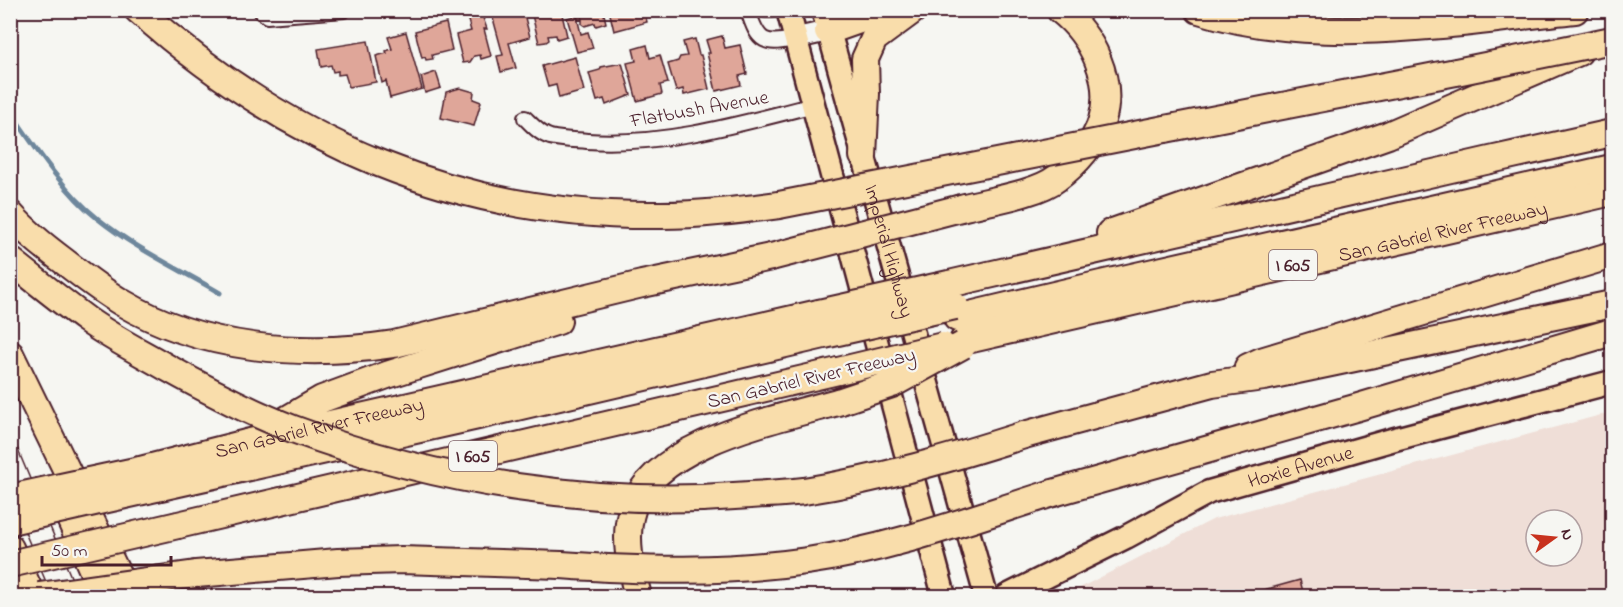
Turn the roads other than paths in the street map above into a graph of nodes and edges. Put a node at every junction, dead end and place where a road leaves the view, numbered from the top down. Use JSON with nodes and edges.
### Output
{"nodes":[{"id":1,"x":138,"y":10,"type":"edge"},
{"id":2,"x":260,"y":10,"type":"edge"},
{"id":3,"x":344,"y":10,"type":"edge"},
{"id":4,"x":748,"y":10,"type":"edge"},
{"id":5,"x":765,"y":10,"type":"edge"},
{"id":6,"x":773,"y":10,"type":"edge"},
{"id":7,"x":788,"y":10,"type":"edge"},
{"id":8,"x":1060,"y":10,"type":"edge"},
{"id":9,"x":1199,"y":10,"type":"edge"},
{"id":10,"x":1575,"y":10,"type":"edge"},
{"id":11,"x":912,"y":11,"type":"edge"},
{"id":12,"x":826,"y":21,"type":"edge"},
{"id":13,"x":797,"y":38,"type":"junction"},
{"id":14,"x":1612,"y":39,"type":"edge"},
{"id":15,"x":814,"y":105,"type":"junction"},
{"id":16,"x":525,"y":117,"type":"dead end"},
{"id":17,"x":1612,"y":133,"type":"edge"},
{"id":18,"x":863,"y":156,"type":"junction"},
{"id":19,"x":1490,"y":159,"type":"junction"},
{"id":20,"x":1612,"y":168,"type":"edge"},
{"id":21,"x":1612,"y":192,"type":"edge"},
{"id":22,"x":10,"y":214,"type":"edge"},
{"id":23,"x":1612,"y":255,"type":"edge"},
{"id":24,"x":771,"y":257,"type":"junction"},
{"id":25,"x":10,"y":260,"type":"edge"},
{"id":26,"x":993,"y":274,"type":"junction"},
{"id":27,"x":1612,"y":304,"type":"edge"},
{"id":28,"x":960,"y":322,"type":"junction"},
{"id":29,"x":1612,"y":332,"type":"edge"},
{"id":30,"x":828,"y":342,"type":"junction"},
{"id":31,"x":10,"y":354,"type":"edge"},
{"id":32,"x":10,"y":381,"type":"edge"},
{"id":33,"x":1612,"y":382,"type":"edge"},
{"id":34,"x":1212,"y":384,"type":"junction"},
{"id":35,"x":246,"y":443,"type":"junction"},
{"id":36,"x":144,"y":480,"type":"junction"},
{"id":37,"x":10,"y":498,"type":"edge"},
{"id":38,"x":10,"y":521,"type":"edge"},
{"id":39,"x":10,"y":548,"type":"edge"},
{"id":40,"x":10,"y":564,"type":"edge"},
{"id":41,"x":32,"y":597,"type":"edge"},
{"id":42,"x":39,"y":597,"type":"edge"},
{"id":43,"x":104,"y":597,"type":"edge"},
{"id":44,"x":128,"y":597,"type":"edge"},
{"id":45,"x":638,"y":597,"type":"edge"},
{"id":46,"x":944,"y":597,"type":"edge"},
{"id":47,"x":986,"y":597,"type":"edge"},
{"id":48,"x":1007,"y":597,"type":"edge"}],
"edges":[{"from":1,"to":14,"type":"highway","bridge":true},
{"from":2,"to":3,"type":"street"},
{"from":4,"to":13,"type":"street"},
{"from":5,"to":6,"type":"street"},
{"from":7,"to":13,"type":"main road","name":"Imperial Highway"},
{"from":8,"to":24,"type":"highway","bridge":true},
{"from":9,"to":10,"type":"highway"},
{"from":11,"to":12,"type":"highway"},
{"from":11,"to":18,"type":"highway"},
{"from":12,"to":13,"type":"street"},
{"from":12,"to":18,"type":"main road","name":"Imperial Highway"},
{"from":13,"to":15,"type":"main road","name":"Imperial Highway"},
{"from":14,"to":26,"type":"highway"},
{"from":15,"to":16,"type":"street","name":"Flatbush Avenue"},
{"from":15,"to":46,"type":"main road","name":"Imperial Highway"},
{"from":17,"to":19,"type":"highway","name":"San Gabriel River Freeway","number":"I 605"},
{"from":18,"to":47,"type":"main road","name":"Imperial Highway"},
{"from":19,"to":26,"type":"highway","name":"San Gabriel River Freeway","number":"I 605"},
{"from":19,"to":28,"type":"highway"},
{"from":20,"to":28,"type":"highway"},
{"from":21,"to":28,"type":"highway","name":"San Gabriel River Freeway","number":"I 605"},
{"from":22,"to":24,"type":"highway"},
{"from":23,"to":34,"type":"highway"},
{"from":24,"to":35,"type":"highway"},
{"from":25,"to":34,"type":"highway","bridge":true},
{"from":26,"to":28,"type":"highway","name":"San Gabriel River Freeway","number":"I 605"},
{"from":27,"to":34,"type":"highway"},
{"from":28,"to":30,"type":"highway","name":"San Gabriel River Freeway","number":"I 605","bridge":true},
{"from":28,"to":30,"type":"highway","name":"San Gabriel River Freeway","number":"I 605","bridge":true},
{"from":28,"to":45,"type":"highway","bridge":true},
{"from":29,"to":42,"type":"highway","bridge":true},
{"from":30,"to":35,"type":"highway","name":"San Gabriel River Freeway","number":"I 605"},
{"from":30,"to":36,"type":"highway"},
{"from":30,"to":40,"type":"highway","name":"San Gabriel River Freeway","number":"I 605","bridge":true},
{"from":31,"to":44,"type":"highway"},
{"from":32,"to":43,"type":"highway"},
{"from":33,"to":48,"type":"main road","name":"Hoxie Avenue"},
{"from":35,"to":36,"type":"highway","name":"San Gabriel River Freeway","number":"I 605"},
{"from":36,"to":37,"type":"highway","name":"San Gabriel River Freeway","number":"I 605","bridge":true},
{"from":36,"to":38,"type":"highway","bridge":true},
{"from":39,"to":41,"type":"highway"}]}
